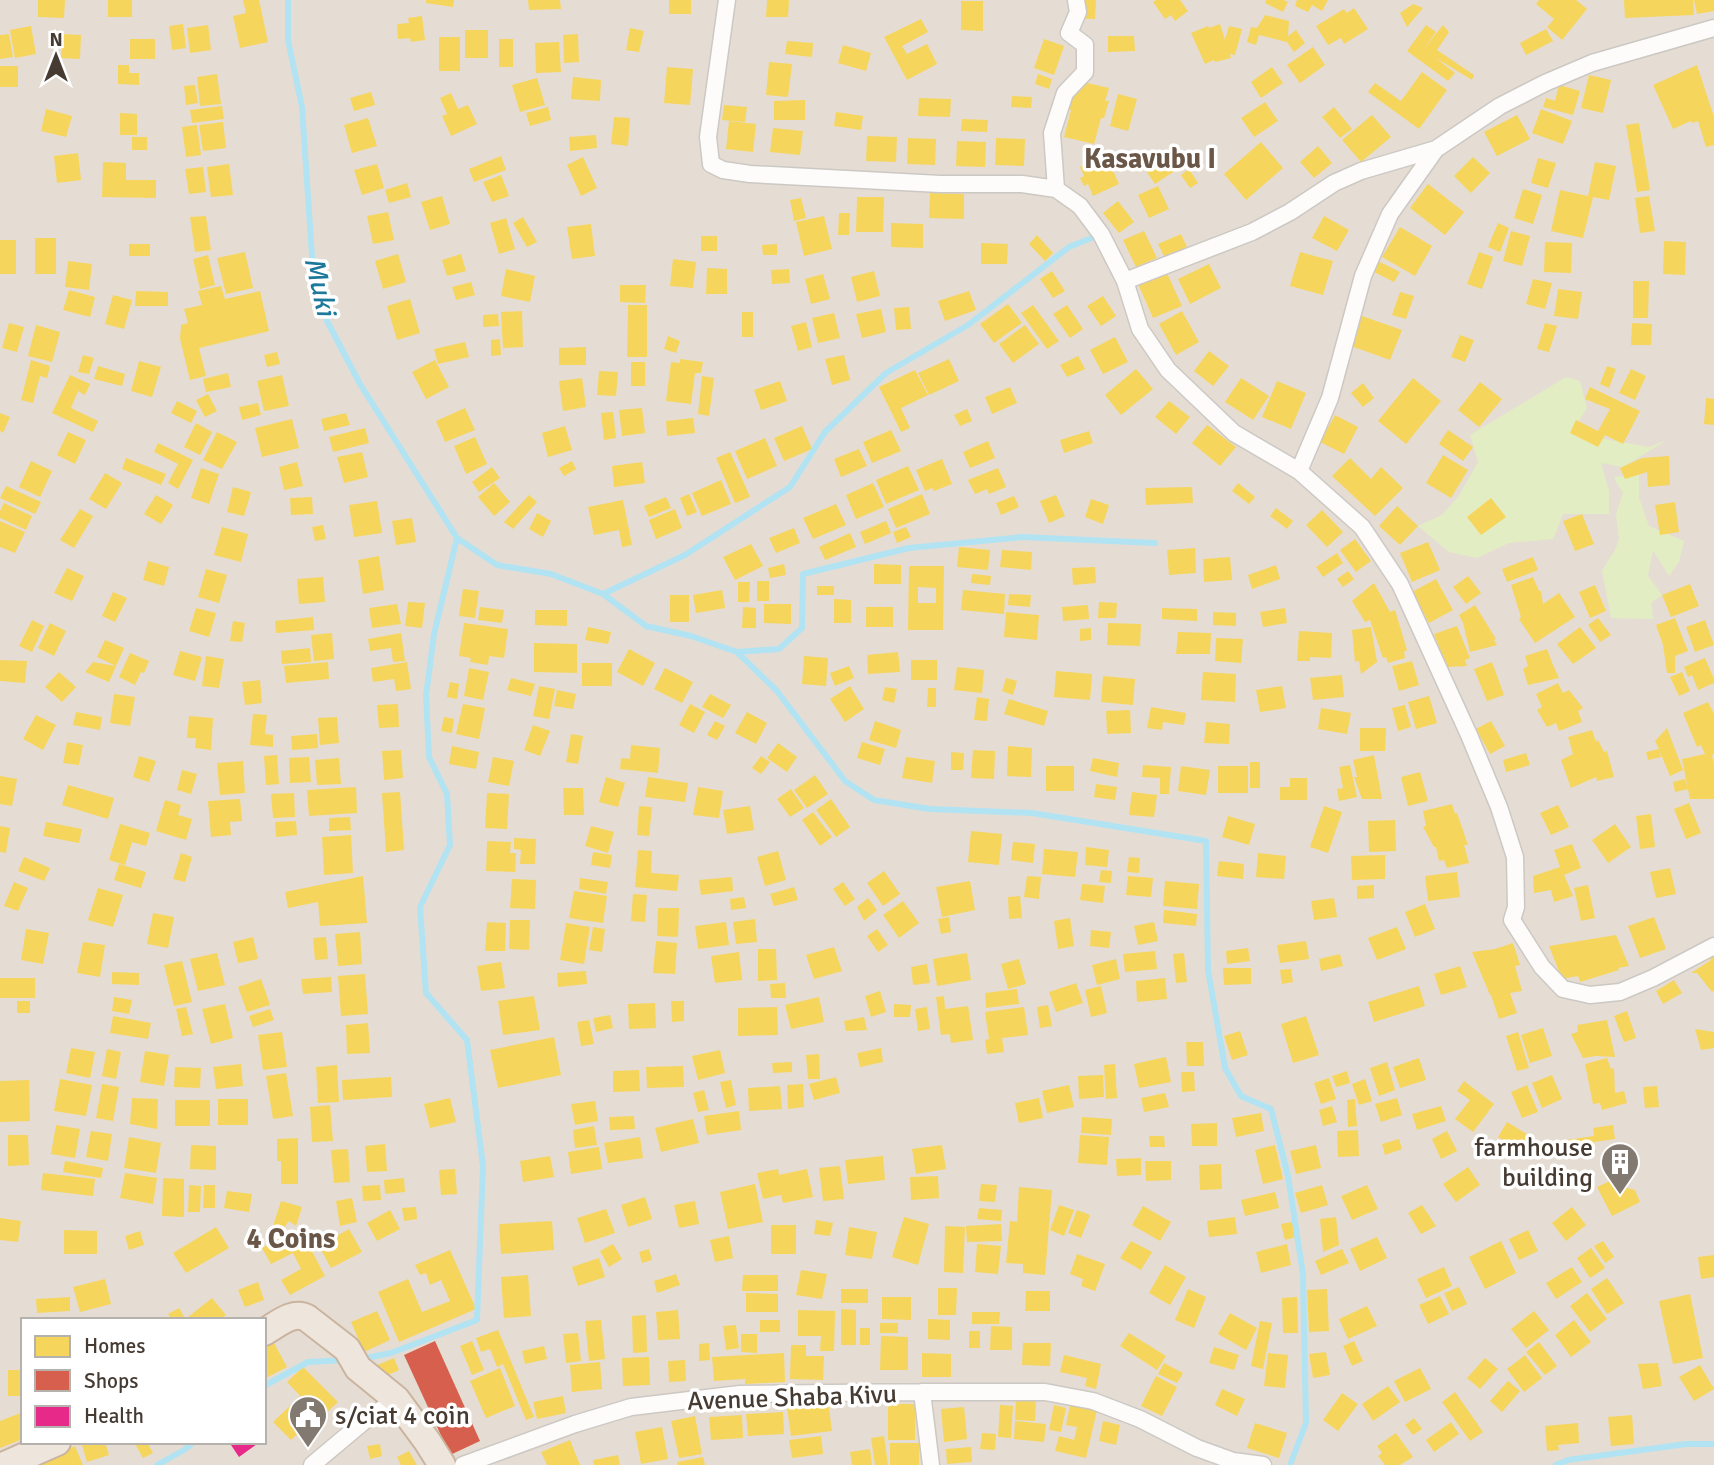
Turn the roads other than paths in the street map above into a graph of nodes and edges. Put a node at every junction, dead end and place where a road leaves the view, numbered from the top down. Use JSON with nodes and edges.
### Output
{"nodes":[{"id":1,"x":727,"y":0,"type":"edge"},
{"id":2,"x":1076,"y":0,"type":"edge"},
{"id":3,"x":1714,"y":28,"type":"edge"},
{"id":4,"x":1436,"y":149,"type":"junction"},
{"id":5,"x":1056,"y":189,"type":"junction"},
{"id":6,"x":1125,"y":281,"type":"junction"},
{"id":7,"x":1299,"y":471,"type":"junction"},
{"id":8,"x":1714,"y":946,"type":"edge"},
{"id":9,"x":266,"y":1331,"type":"edge"},
{"id":10,"x":922,"y":1392,"type":"junction"},
{"id":11,"x":396,"y":1399,"type":"junction"},
{"id":12,"x":52,"y":1444,"type":"edge"},
{"id":13,"x":5,"y":1465,"type":"edge"},
{"id":14,"x":312,"y":1465,"type":"edge"},
{"id":15,"x":442,"y":1465,"type":"edge"},
{"id":16,"x":463,"y":1465,"type":"edge"},
{"id":17,"x":931,"y":1465,"type":"edge"},
{"id":18,"x":1263,"y":1465,"type":"edge"}],
"edges":[{"from":1,"to":5,"type":"street"},
{"from":2,"to":5,"type":"street"},
{"from":3,"to":4,"type":"street"},
{"from":4,"to":6,"type":"street"},
{"from":4,"to":7,"type":"street"},
{"from":5,"to":6,"type":"street"},
{"from":6,"to":7,"type":"street"},
{"from":7,"to":8,"type":"street"},
{"from":9,"to":11,"type":"highway"},
{"from":10,"to":16,"type":"street","name":"Avenue Shaba Kivu"},
{"from":10,"to":17,"type":"street","name":"Avenue Shaba Kivu"},
{"from":10,"to":18,"type":"street","name":"Avenue Shaba Kivu"},
{"from":11,"to":14,"type":"street"},
{"from":11,"to":15,"type":"highway"},
{"from":12,"to":13,"type":"highway"}]}
